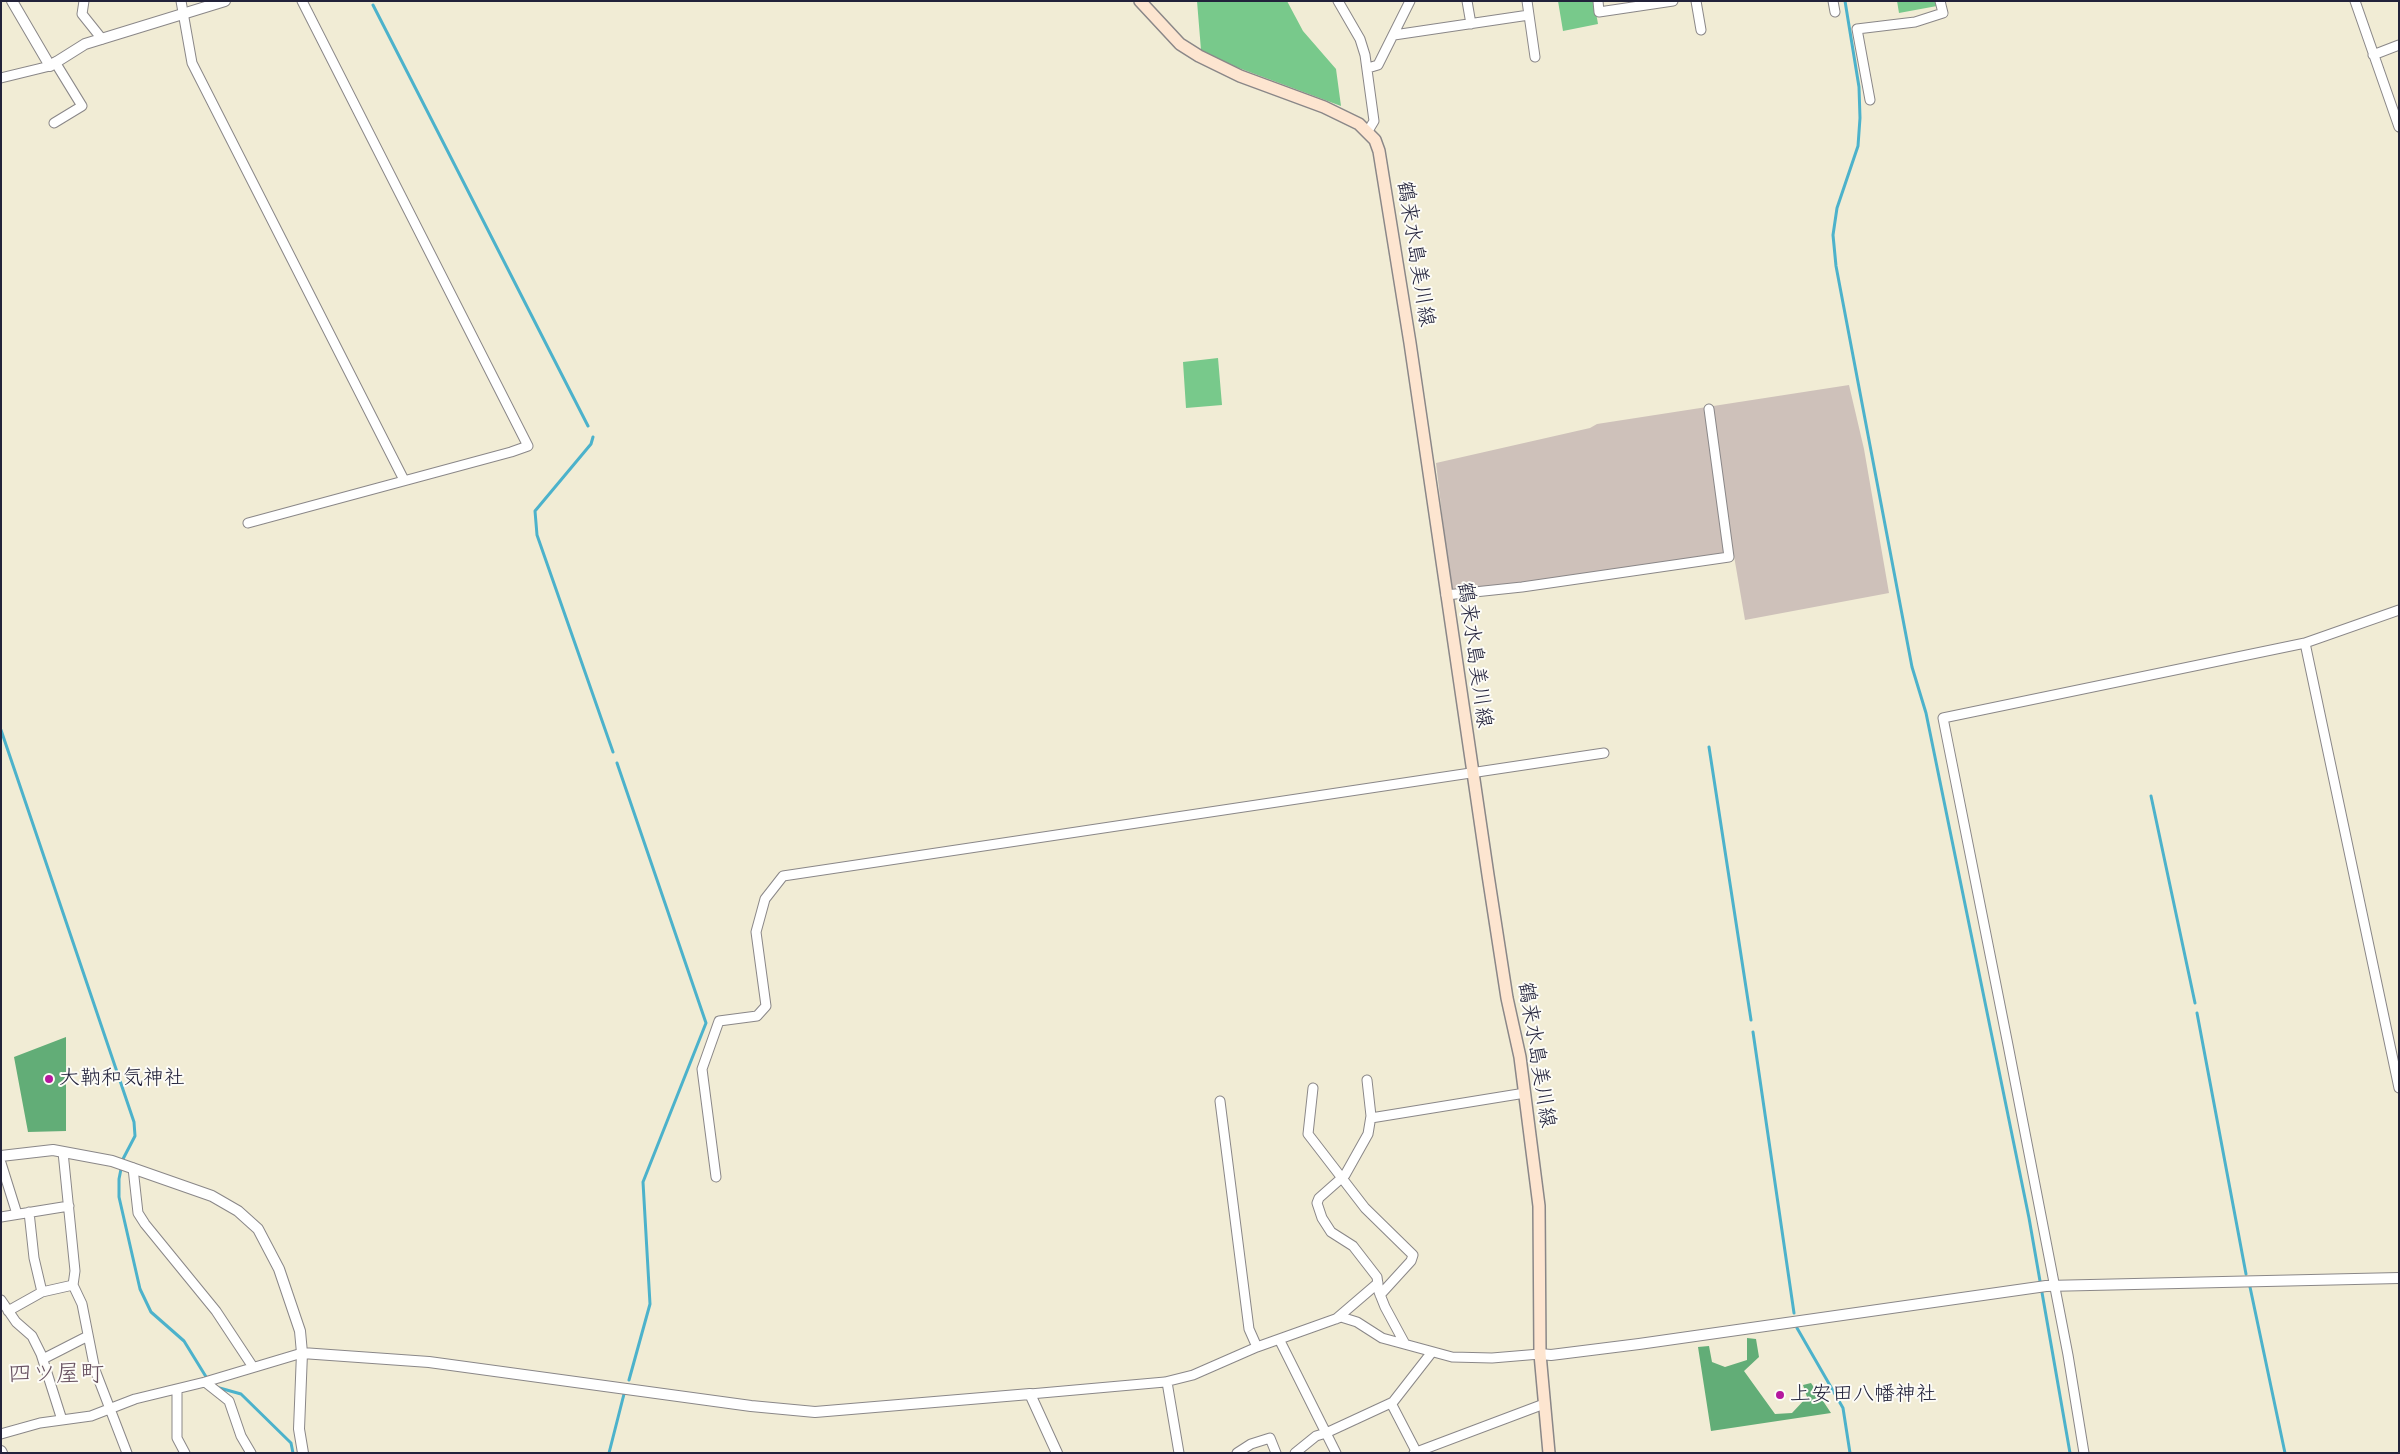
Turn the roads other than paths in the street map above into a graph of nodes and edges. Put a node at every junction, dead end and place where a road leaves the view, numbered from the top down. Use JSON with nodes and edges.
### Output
{"nodes":[{"id":1,"x":12,"y":1,"type":"edge"},
{"id":2,"x":84,"y":1,"type":"edge"},
{"id":3,"x":181,"y":1,"type":"edge"},
{"id":4,"x":225,"y":1,"type":"edge"},
{"id":5,"x":302,"y":1,"type":"edge"},
{"id":6,"x":1140,"y":1,"type":"edge"},
{"id":7,"x":1338,"y":1,"type":"edge"},
{"id":8,"x":1410,"y":1,"type":"edge"},
{"id":9,"x":1467,"y":1,"type":"edge"},
{"id":10,"x":1527,"y":1,"type":"edge"},
{"id":11,"x":1598,"y":1,"type":"edge"},
{"id":12,"x":1673,"y":1,"type":"edge"},
{"id":13,"x":1696,"y":1,"type":"edge"},
{"id":14,"x":1834,"y":1,"type":"edge"},
{"id":15,"x":2355,"y":1,"type":"edge"},
{"id":16,"x":1941,"y":2,"type":"edge"},
{"id":17,"x":1835,"y":12,"type":"dead end"},
{"id":18,"x":183,"y":13,"type":"junction"},
{"id":19,"x":1529,"y":15,"type":"junction"},
{"id":20,"x":1471,"y":24,"type":"junction"},
{"id":21,"x":1701,"y":30,"type":"dead end"},
{"id":22,"x":1394,"y":35,"type":"junction"},
{"id":23,"x":102,"y":38,"type":"junction"},
{"id":24,"x":2399,"y":45,"type":"edge"},
{"id":25,"x":2373,"y":55,"type":"junction"},
{"id":26,"x":1535,"y":57,"type":"dead end"},
{"id":27,"x":53,"y":64,"type":"junction"},
{"id":28,"x":1368,"y":68,"type":"junction"},
{"id":29,"x":1,"y":78,"type":"edge"},
{"id":30,"x":1870,"y":100,"type":"dead end"},
{"id":31,"x":54,"y":123,"type":"dead end"},
{"id":32,"x":2399,"y":127,"type":"edge"},
{"id":33,"x":1368,"y":131,"type":"junction"},
{"id":34,"x":1709,"y":409,"type":"dead end"},
{"id":35,"x":404,"y":480,"type":"junction"},
{"id":36,"x":248,"y":523,"type":"dead end"},
{"id":37,"x":1446,"y":594,"type":"junction"},
{"id":38,"x":2399,"y":610,"type":"edge"},
{"id":39,"x":2305,"y":643,"type":"junction"},
{"id":40,"x":1604,"y":753,"type":"dead end"},
{"id":41,"x":1472,"y":772,"type":"junction"},
{"id":42,"x":1367,"y":1080,"type":"dead end"},
{"id":43,"x":1313,"y":1088,"type":"dead end"},
{"id":44,"x":2399,"y":1088,"type":"edge"},
{"id":45,"x":1525,"y":1093,"type":"junction"},
{"id":46,"x":1220,"y":1101,"type":"dead end"},
{"id":47,"x":1371,"y":1118,"type":"junction"},
{"id":48,"x":63,"y":1152,"type":"junction"},
{"id":49,"x":1,"y":1156,"type":"edge"},
{"id":50,"x":1,"y":1163,"type":"edge"},
{"id":51,"x":133,"y":1168,"type":"junction"},
{"id":52,"x":716,"y":1177,"type":"dead end"},
{"id":53,"x":1341,"y":1180,"type":"junction"},
{"id":54,"x":69,"y":1206,"type":"junction"},
{"id":55,"x":30,"y":1212,"type":"junction"},
{"id":56,"x":18,"y":1214,"type":"junction"},
{"id":57,"x":1,"y":1217,"type":"edge"},
{"id":58,"x":2399,"y":1278,"type":"edge"},
{"id":59,"x":1378,"y":1283,"type":"junction"},
{"id":60,"x":73,"y":1285,"type":"junction"},
{"id":61,"x":2046,"y":1286,"type":"junction"},
{"id":62,"x":42,"y":1292,"type":"junction"},
{"id":63,"x":1380,"y":1296,"type":"junction"},
{"id":64,"x":1,"y":1300,"type":"edge"},
{"id":65,"x":8,"y":1310,"type":"junction"},
{"id":66,"x":1336,"y":1319,"type":"junction"},
{"id":67,"x":88,"y":1336,"type":"junction"},
{"id":68,"x":1280,"y":1341,"type":"junction"},
{"id":69,"x":1404,"y":1344,"type":"junction"},
{"id":70,"x":1257,"y":1347,"type":"junction"},
{"id":71,"x":1432,"y":1352,"type":"junction"},
{"id":72,"x":302,"y":1353,"type":"junction"},
{"id":73,"x":1540,"y":1354,"type":"junction"},
{"id":74,"x":42,"y":1359,"type":"junction"},
{"id":75,"x":253,"y":1367,"type":"junction"},
{"id":76,"x":205,"y":1382,"type":"junction"},
{"id":77,"x":1167,"y":1382,"type":"junction"},
{"id":78,"x":177,"y":1389,"type":"junction"},
{"id":79,"x":1030,"y":1394,"type":"junction"},
{"id":80,"x":1392,"y":1403,"type":"junction"},
{"id":81,"x":1544,"y":1404,"type":"junction"},
{"id":82,"x":109,"y":1407,"type":"junction"},
{"id":83,"x":62,"y":1420,"type":"junction"},
{"id":84,"x":1326,"y":1433,"type":"junction"},
{"id":85,"x":1,"y":1434,"type":"edge"},
{"id":86,"x":1416,"y":1452,"type":"edge"},
{"id":87,"x":127,"y":1453,"type":"edge"},
{"id":88,"x":185,"y":1453,"type":"edge"},
{"id":89,"x":251,"y":1453,"type":"edge"},
{"id":90,"x":303,"y":1453,"type":"edge"},
{"id":91,"x":1057,"y":1453,"type":"edge"},
{"id":92,"x":1179,"y":1453,"type":"edge"},
{"id":93,"x":1236,"y":1453,"type":"edge"},
{"id":94,"x":1276,"y":1453,"type":"edge"},
{"id":95,"x":1295,"y":1453,"type":"edge"},
{"id":96,"x":1336,"y":1453,"type":"edge"},
{"id":97,"x":1549,"y":1453,"type":"edge"},
{"id":98,"x":2084,"y":1453,"type":"edge"}],
"edges":[{"from":1,"to":27,"type":"street"},
{"from":2,"to":23,"type":"street"},
{"from":3,"to":18,"type":"street"},
{"from":4,"to":18,"type":"street"},
{"from":5,"to":35,"type":"street"},
{"from":6,"to":33,"type":"main road"},
{"from":7,"to":28,"type":"street"},
{"from":8,"to":22,"type":"street"},
{"from":9,"to":20,"type":"street"},
{"from":10,"to":19,"type":"street"},
{"from":11,"to":12,"type":"street"},
{"from":13,"to":21,"type":"street"},
{"from":14,"to":17,"type":"street"},
{"from":15,"to":25,"type":"street"},
{"from":16,"to":30,"type":"street"},
{"from":18,"to":23,"type":"street"},
{"from":18,"to":35,"type":"street"},
{"from":19,"to":20,"type":"street"},
{"from":19,"to":26,"type":"street"},
{"from":20,"to":22,"type":"street"},
{"from":22,"to":28,"type":"street"},
{"from":23,"to":27,"type":"street"},
{"from":24,"to":25,"type":"street"},
{"from":25,"to":32,"type":"street"},
{"from":27,"to":29,"type":"street"},
{"from":27,"to":31,"type":"street"},
{"from":28,"to":33,"type":"street"},
{"from":33,"to":37,"type":"main road","name":"鶴来水島美川線"},
{"from":34,"to":37,"type":"street"},
{"from":35,"to":36,"type":"street"},
{"from":37,"to":41,"type":"main road","name":"鶴来水島美川線"},
{"from":38,"to":39,"type":"street"},
{"from":39,"to":44,"type":"street"},
{"from":39,"to":61,"type":"street"},
{"from":40,"to":41,"type":"street"},
{"from":41,"to":45,"type":"main road","name":"鶴来水島美川線"},
{"from":41,"to":52,"type":"street"},
{"from":42,"to":47,"type":"street"},
{"from":43,"to":53,"type":"street"},
{"from":45,"to":47,"type":"street"},
{"from":45,"to":73,"type":"main road","name":"鶴来水島美川線"},
{"from":46,"to":70,"type":"street"},
{"from":47,"to":53,"type":"street"},
{"from":48,"to":49,"type":"street"},
{"from":48,"to":51,"type":"street"},
{"from":48,"to":54,"type":"street"},
{"from":50,"to":56,"type":"street"},
{"from":51,"to":72,"type":"street"},
{"from":51,"to":75,"type":"street"},
{"from":53,"to":59,"type":"street"},
{"from":53,"to":63,"type":"street"},
{"from":54,"to":55,"type":"street"},
{"from":54,"to":60,"type":"street"},
{"from":55,"to":56,"type":"street"},
{"from":55,"to":62,"type":"street"},
{"from":56,"to":57,"type":"street"},
{"from":58,"to":61,"type":"street"},
{"from":59,"to":63,"type":"street"},
{"from":59,"to":66,"type":"street"},
{"from":60,"to":62,"type":"street"},
{"from":60,"to":67,"type":"street"},
{"from":61,"to":73,"type":"street"},
{"from":61,"to":98,"type":"street"},
{"from":62,"to":65,"type":"street"},
{"from":63,"to":69,"type":"street"},
{"from":64,"to":65,"type":"street"},
{"from":65,"to":74,"type":"street"},
{"from":66,"to":68,"type":"street"},
{"from":66,"to":69,"type":"street"},
{"from":67,"to":74,"type":"street"},
{"from":67,"to":82,"type":"street"},
{"from":68,"to":70,"type":"street"},
{"from":68,"to":84,"type":"street"},
{"from":69,"to":71,"type":"street"},
{"from":70,"to":77,"type":"street"},
{"from":71,"to":73,"type":"street"},
{"from":71,"to":80,"type":"street"},
{"from":72,"to":75,"type":"street"},
{"from":72,"to":79,"type":"street"},
{"from":72,"to":90,"type":"street"},
{"from":73,"to":81,"type":"main road","name":"鶴来水島美川線"},
{"from":74,"to":83,"type":"street"},
{"from":75,"to":76,"type":"street"},
{"from":76,"to":78,"type":"street"},
{"from":76,"to":89,"type":"street"},
{"from":77,"to":79,"type":"street"},
{"from":77,"to":92,"type":"street"},
{"from":78,"to":82,"type":"street"},
{"from":78,"to":88,"type":"street"},
{"from":79,"to":91,"type":"street"},
{"from":80,"to":84,"type":"street"},
{"from":80,"to":86,"type":"street"},
{"from":81,"to":86,"type":"street"},
{"from":81,"to":97,"type":"main road","name":"鶴来水島美川線"},
{"from":82,"to":83,"type":"street"},
{"from":82,"to":87,"type":"street"},
{"from":83,"to":85,"type":"street"},
{"from":84,"to":95,"type":"street"},
{"from":84,"to":96,"type":"street"},
{"from":93,"to":94,"type":"street"}]}
